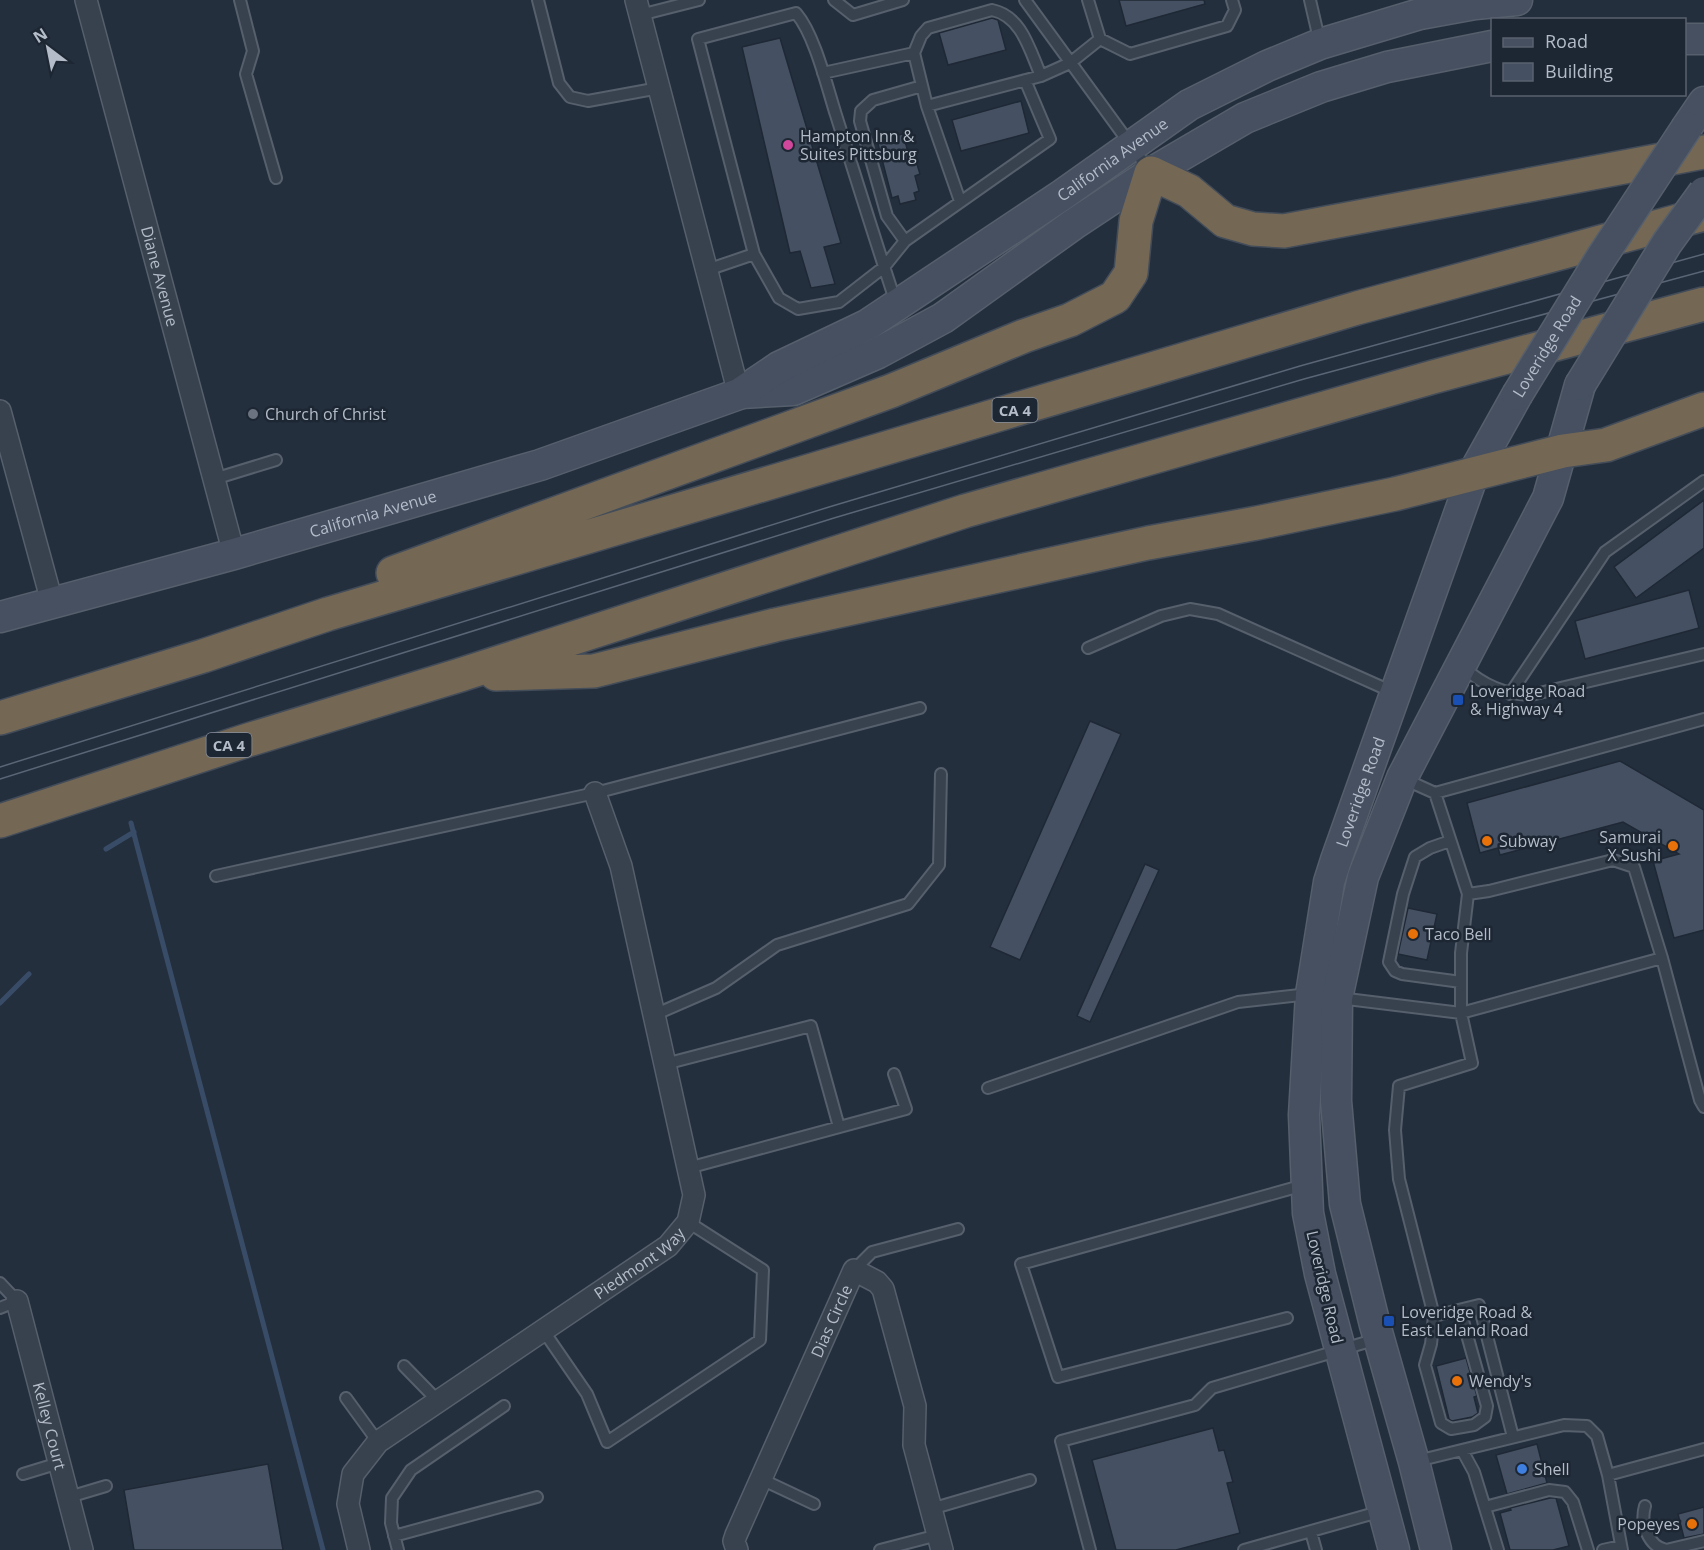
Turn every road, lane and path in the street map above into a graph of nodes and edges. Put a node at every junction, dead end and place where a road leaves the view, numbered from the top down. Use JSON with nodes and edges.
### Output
{"nodes":[{"id":1,"x":86,"y":0,"type":"edge"},
{"id":2,"x":240,"y":0,"type":"edge"},
{"id":3,"x":537,"y":0,"type":"edge"},
{"id":4,"x":699,"y":0,"type":"edge"},
{"id":5,"x":834,"y":0,"type":"edge"},
{"id":6,"x":903,"y":0,"type":"edge"},
{"id":7,"x":1025,"y":0,"type":"edge"},
{"id":8,"x":1088,"y":0,"type":"edge"},
{"id":9,"x":1232,"y":0,"type":"edge"},
{"id":10,"x":1310,"y":0,"type":"edge"},
{"id":11,"x":1517,"y":0,"type":"edge"},
{"id":12,"x":638,"y":8,"type":"edge"},
{"id":13,"x":1100,"y":39,"type":"junction"},
{"id":14,"x":1686,"y":39,"type":"edge"},
{"id":15,"x":1704,"y":39,"type":"edge"},
{"id":16,"x":1320,"y":44,"type":"junction"},
{"id":17,"x":1491,"y":46,"type":"edge"},
{"id":18,"x":914,"y":53,"type":"junction"},
{"id":19,"x":1070,"y":63,"type":"junction"},
{"id":20,"x":823,"y":73,"type":"junction"},
{"id":21,"x":1041,"y":75,"type":"junction"},
{"id":22,"x":1025,"y":80,"type":"junction"},
{"id":23,"x":922,"y":86,"type":"junction"},
{"id":24,"x":659,"y":88,"type":"junction"},
{"id":25,"x":1704,"y":102,"type":"edge"},
{"id":26,"x":927,"y":106,"type":"junction"},
{"id":27,"x":1695,"y":139,"type":"edge"},
{"id":28,"x":1130,"y":146,"type":"junction"},
{"id":29,"x":1150,"y":173,"type":"junction"},
{"id":30,"x":276,"y":178,"type":"dead end"},
{"id":31,"x":1704,"y":192,"type":"edge"},
{"id":32,"x":960,"y":201,"type":"junction"},
{"id":33,"x":1704,"y":214,"type":"edge"},
{"id":34,"x":905,"y":241,"type":"junction"},
{"id":35,"x":754,"y":254,"type":"junction"},
{"id":36,"x":884,"y":267,"type":"junction"},
{"id":37,"x":707,"y":270,"type":"junction"},
{"id":38,"x":1704,"y":304,"type":"edge"},
{"id":39,"x":897,"y":306,"type":"junction"},
{"id":40,"x":739,"y":394,"type":"junction"},
{"id":41,"x":1704,"y":409,"type":"edge"},
{"id":42,"x":0,"y":411,"type":"edge"},
{"id":43,"x":1563,"y":450,"type":"junction"},
{"id":44,"x":276,"y":460,"type":"dead end"},
{"id":45,"x":1474,"y":472,"type":"junction"},
{"id":46,"x":214,"y":479,"type":"junction"},
{"id":47,"x":1704,"y":481,"type":"edge"},
{"id":48,"x":234,"y":554,"type":"junction"},
{"id":49,"x":52,"y":602,"type":"junction"},
{"id":50,"x":328,"y":614,"type":"junction"},
{"id":51,"x":0,"y":617,"type":"edge"},
{"id":52,"x":1088,"y":648,"type":"dead end"},
{"id":53,"x":1704,"y":654,"type":"edge"},
{"id":54,"x":1460,"y":665,"type":"junction"},
{"id":55,"x":460,"y":675,"type":"junction"},
{"id":56,"x":1395,"y":693,"type":"junction"},
{"id":57,"x":1510,"y":694,"type":"junction"},
{"id":58,"x":920,"y":708,"type":"dead end"},
{"id":59,"x":0,"y":718,"type":"edge"},
{"id":60,"x":1704,"y":719,"type":"edge"},
{"id":61,"x":941,"y":774,"type":"dead end"},
{"id":62,"x":1402,"y":778,"type":"junction"},
{"id":63,"x":595,"y":793,"type":"junction"},
{"id":64,"x":1435,"y":793,"type":"junction"},
{"id":65,"x":0,"y":821,"type":"edge"},
{"id":66,"x":1450,"y":840,"type":"junction"},
{"id":67,"x":216,"y":876,"type":"dead end"},
{"id":68,"x":1468,"y":894,"type":"junction"},
{"id":69,"x":1662,"y":958,"type":"junction"},
{"id":70,"x":1461,"y":982,"type":"junction"},
{"id":71,"x":1324,"y":996,"type":"junction"},
{"id":72,"x":1461,"y":1013,"type":"junction"},
{"id":73,"x":654,"y":1015,"type":"junction"},
{"id":74,"x":665,"y":1064,"type":"junction"},
{"id":75,"x":894,"y":1074,"type":"dead end"},
{"id":76,"x":988,"y":1088,"type":"dead end"},
{"id":77,"x":1704,"y":1107,"type":"edge"},
{"id":78,"x":839,"y":1127,"type":"junction"},
{"id":79,"x":688,"y":1168,"type":"junction"},
{"id":80,"x":1307,"y":1184,"type":"junction"},
{"id":81,"x":688,"y":1222,"type":"junction"},
{"id":82,"x":958,"y":1229,"type":"dead end"},
{"id":83,"x":854,"y":1270,"type":"junction"},
{"id":84,"x":0,"y":1283,"type":"edge"},
{"id":85,"x":8,"y":1304,"type":"edge"},
{"id":86,"x":1460,"y":1310,"type":"junction"},
{"id":87,"x":1434,"y":1316,"type":"junction"},
{"id":88,"x":1287,"y":1318,"type":"dead end"},
{"id":89,"x":543,"y":1330,"type":"junction"},
{"id":90,"x":1379,"y":1339,"type":"junction"},
{"id":91,"x":1340,"y":1350,"type":"junction"},
{"id":92,"x":404,"y":1366,"type":"dead end"},
{"id":93,"x":346,"y":1398,"type":"dead end"},
{"id":94,"x":438,"y":1401,"type":"junction"},
{"id":95,"x":504,"y":1406,"type":"dead end"},
{"id":96,"x":1513,"y":1437,"type":"junction"},
{"id":97,"x":378,"y":1442,"type":"junction"},
{"id":98,"x":1704,"y":1449,"type":"edge"},
{"id":99,"x":1462,"y":1450,"type":"junction"},
{"id":100,"x":1414,"y":1462,"type":"junction"},
{"id":101,"x":59,"y":1463,"type":"junction"},
{"id":102,"x":22,"y":1474,"type":"dead end"},
{"id":103,"x":1608,"y":1475,"type":"junction"},
{"id":104,"x":761,"y":1479,"type":"junction"},
{"id":105,"x":1030,"y":1480,"type":"dead end"},
{"id":106,"x":106,"y":1486,"type":"dead end"},
{"id":107,"x":69,"y":1497,"type":"junction"},
{"id":108,"x":537,"y":1497,"type":"dead end"},
{"id":109,"x":814,"y":1504,"type":"dead end"},
{"id":110,"x":1645,"y":1506,"type":"dead end"},
{"id":111,"x":1485,"y":1507,"type":"junction"},
{"id":112,"x":931,"y":1509,"type":"junction"},
{"id":113,"x":1383,"y":1511,"type":"junction"},
{"id":114,"x":1311,"y":1532,"type":"junction"},
{"id":115,"x":394,"y":1536,"type":"junction"},
{"id":116,"x":1704,"y":1541,"type":"edge"},
{"id":117,"x":940,"y":1543,"type":"edge"},
{"id":118,"x":1622,"y":1548,"type":"edge"},
{"id":119,"x":82,"y":1550,"type":"edge"},
{"id":120,"x":359,"y":1550,"type":"edge"},
{"id":121,"x":398,"y":1550,"type":"edge"},
{"id":122,"x":737,"y":1550,"type":"edge"},
{"id":123,"x":880,"y":1550,"type":"edge"},
{"id":124,"x":1090,"y":1550,"type":"edge"},
{"id":125,"x":1244,"y":1550,"type":"edge"},
{"id":126,"x":1316,"y":1550,"type":"edge"},
{"id":127,"x":1394,"y":1550,"type":"edge"},
{"id":128,"x":1436,"y":1550,"type":"edge"},
{"id":129,"x":1498,"y":1550,"type":"edge"},
{"id":130,"x":1588,"y":1550,"type":"edge"},
{"id":131,"x":1603,"y":1550,"type":"edge"},
{"id":132,"x":1666,"y":1550,"type":"edge"}],
"edges":[{"from":1,"to":46,"type":"street","name":"Diane Avenue"},
{"from":2,"to":30,"type":"lane"},
{"from":3,"to":24,"type":"lane"},
{"from":4,"to":12,"type":"lane"},
{"from":5,"to":6,"type":"lane"},
{"from":7,"to":19,"type":"lane"},
{"from":8,"to":13,"type":"lane"},
{"from":9,"to":13,"type":"lane"},
{"from":10,"to":16,"type":"lane"},
{"from":11,"to":16,"type":"main road","name":"California Avenue"},
{"from":12,"to":24,"type":"street"},
{"from":13,"to":19,"type":"lane"},
{"from":14,"to":15,"type":"main road"},
{"from":16,"to":28,"type":"main road","name":"California Avenue"},
{"from":17,"to":29,"type":"main road","name":"California Avenue"},
{"from":18,"to":20,"type":"lane"},
{"from":18,"to":21,"type":"lane"},
{"from":18,"to":23,"type":"lane"},
{"from":19,"to":21,"type":"lane"},
{"from":19,"to":28,"type":"lane"},
{"from":20,"to":35,"type":"lane"},
{"from":20,"to":36,"type":"lane"},
{"from":21,"to":22,"type":"lane"},
{"from":22,"to":26,"type":"lane"},
{"from":22,"to":32,"type":"lane"},
{"from":23,"to":26,"type":"lane"},
{"from":23,"to":34,"type":"lane"},
{"from":24,"to":37,"type":"street"},
{"from":25,"to":27,"type":"main road","name":"Loveridge Road"},
{"from":26,"to":32,"type":"lane"},
{"from":27,"to":29,"type":"highway"},
{"from":27,"to":45,"type":"main road","name":"Loveridge Road","bridge":true},
{"from":28,"to":29,"type":"lane"},
{"from":28,"to":39,"type":"main road","name":"California Avenue"},
{"from":29,"to":40,"type":"main road","name":"California Avenue"},
{"from":29,"to":50,"type":"highway"},
{"from":31,"to":43,"type":"main road","name":"Loveridge Road","bridge":true},
{"from":32,"to":34,"type":"lane"},
{"from":33,"to":50,"type":"highway","number":"CA 4"},
{"from":34,"to":36,"type":"lane"},
{"from":35,"to":36,"type":"lane"},
{"from":35,"to":37,"type":"lane"},
{"from":36,"to":39,"type":"lane"},
{"from":37,"to":40,"type":"street"},
{"from":38,"to":55,"type":"highway","number":"CA 4"},
{"from":39,"to":40,"type":"main road","name":"California Avenue"},
{"from":40,"to":48,"type":"main road","name":"California Avenue"},
{"from":41,"to":43,"type":"highway"},
{"from":42,"to":49,"type":"street"},
{"from":43,"to":45,"type":"highway"},
{"from":43,"to":54,"type":"main road","name":"Loveridge Road"},
{"from":44,"to":46,"type":"lane"},
{"from":45,"to":55,"type":"highway"},
{"from":45,"to":56,"type":"main road","name":"Loveridge Road"},
{"from":46,"to":48,"type":"street","name":"Diane Avenue"},
{"from":47,"to":57,"type":"lane"},
{"from":48,"to":49,"type":"main road","name":"California Avenue"},
{"from":49,"to":51,"type":"main road","name":"California Avenue"},
{"from":50,"to":59,"type":"highway","number":"CA 4"},
{"from":52,"to":56,"type":"lane"},
{"from":53,"to":57,"type":"lane"},
{"from":54,"to":57,"type":"lane"},
{"from":54,"to":62,"type":"main road","name":"Loveridge Road"},
{"from":55,"to":65,"type":"highway","number":"CA 4"},
{"from":56,"to":71,"type":"main road","name":"Loveridge Road"},
{"from":58,"to":63,"type":"lane"},
{"from":60,"to":64,"type":"lane"},
{"from":61,"to":73,"type":"lane"},
{"from":62,"to":64,"type":"lane"},
{"from":62,"to":71,"type":"main road","name":"Loveridge Road"},
{"from":63,"to":67,"type":"lane"},
{"from":63,"to":73,"type":"street","name":"Piedmont Way"},
{"from":64,"to":66,"type":"lane"},
{"from":66,"to":68,"type":"lane"},
{"from":66,"to":70,"type":"lane"},
{"from":68,"to":69,"type":"lane"},
{"from":68,"to":70,"type":"lane"},
{"from":69,"to":72,"type":"lane"},
{"from":69,"to":77,"type":"lane"},
{"from":70,"to":72,"type":"lane"},
{"from":71,"to":72,"type":"lane"},
{"from":71,"to":76,"type":"lane"},
{"from":71,"to":80,"type":"main road","name":"Loveridge Road"},
{"from":71,"to":90,"type":"main road","name":"Loveridge Road"},
{"from":72,"to":87,"type":"lane"},
{"from":73,"to":74,"type":"street","name":"Piedmont Way"},
{"from":74,"to":78,"type":"lane"},
{"from":74,"to":79,"type":"street","name":"Piedmont Way"},
{"from":75,"to":78,"type":"lane"},
{"from":78,"to":79,"type":"lane"},
{"from":79,"to":81,"type":"street","name":"Piedmont Way"},
{"from":80,"to":88,"type":"lane"},
{"from":80,"to":91,"type":"main road","name":"Loveridge Road"},
{"from":81,"to":89,"type":"street","name":"Piedmont Way"},
{"from":81,"to":89,"type":"lane"},
{"from":82,"to":83,"type":"lane"},
{"from":83,"to":104,"type":"street","name":"Dias Circle"},
{"from":83,"to":112,"type":"street","name":"Dias Circle"},
{"from":84,"to":85,"type":"lane"},
{"from":85,"to":101,"type":"street","name":"Kelley Court"},
{"from":86,"to":87,"type":"lane"},
{"from":86,"to":87,"type":"lane"},
{"from":86,"to":96,"type":"lane"},
{"from":89,"to":94,"type":"street","name":"Piedmont Way"},
{"from":90,"to":91,"type":"lane"},
{"from":90,"to":100,"type":"main road","name":"Loveridge Road"},
{"from":91,"to":113,"type":"main road","name":"Loveridge Road"},
{"from":91,"to":124,"type":"lane"},
{"from":92,"to":94,"type":"lane"},
{"from":93,"to":97,"type":"lane"},
{"from":94,"to":97,"type":"street","name":"Piedmont Way"},
{"from":95,"to":115,"type":"lane"},
{"from":96,"to":99,"type":"lane"},
{"from":96,"to":103,"type":"lane"},
{"from":97,"to":120,"type":"street","name":"Piedmont Way"},
{"from":98,"to":103,"type":"lane"},
{"from":99,"to":100,"type":"lane"},
{"from":99,"to":111,"type":"lane"},
{"from":100,"to":128,"type":"main road","name":"Loveridge Road"},
{"from":101,"to":102,"type":"lane"},
{"from":101,"to":107,"type":"street","name":"Kelley Court"},
{"from":103,"to":118,"type":"lane"},
{"from":104,"to":109,"type":"lane"},
{"from":104,"to":122,"type":"street","name":"Dias Circle"},
{"from":105,"to":112,"type":"lane"},
{"from":106,"to":107,"type":"lane"},
{"from":107,"to":119,"type":"street","name":"Kelley Court"},
{"from":108,"to":115,"type":"lane"},
{"from":110,"to":132,"type":"lane"},
{"from":111,"to":129,"type":"lane"},
{"from":111,"to":130,"type":"lane"},
{"from":112,"to":117,"type":"street","name":"Dias Circle"},
{"from":113,"to":114,"type":"lane"},
{"from":113,"to":127,"type":"main road","name":"Loveridge Road"},
{"from":114,"to":125,"type":"lane"},
{"from":114,"to":126,"type":"lane"},
{"from":115,"to":121,"type":"lane"},
{"from":116,"to":132,"type":"lane"},
{"from":117,"to":123,"type":"lane"},
{"from":118,"to":131,"type":"lane"}]}
